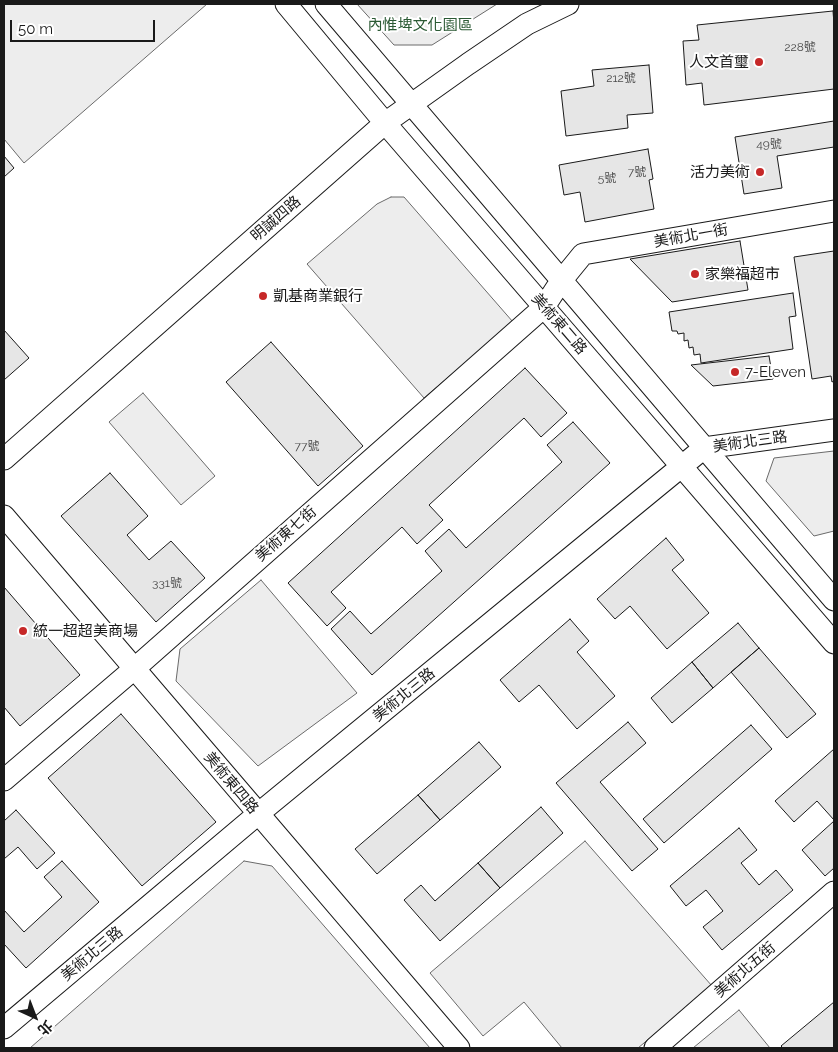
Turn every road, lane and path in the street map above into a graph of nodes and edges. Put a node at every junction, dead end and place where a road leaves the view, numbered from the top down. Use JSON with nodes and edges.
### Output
{"nodes":[{"id":1,"x":286,"y":4,"type":"edge"},
{"id":2,"x":326,"y":4,"type":"edge"},
{"id":3,"x":568,"y":4,"type":"edge"},
{"id":4,"x":412,"y":103,"type":"junction"},
{"id":5,"x":385,"y":123,"type":"junction"},
{"id":6,"x":834,"y":211,"type":"edge"},
{"id":7,"x":561,"y":281,"type":"junction"},
{"id":8,"x":544,"y":307,"type":"junction"},
{"id":9,"x":834,"y":430,"type":"edge"},
{"id":10,"x":704,"y":448,"type":"junction"},
{"id":11,"x":4,"y":459,"type":"edge"},
{"id":12,"x":682,"y":467,"type":"junction"},
{"id":13,"x":4,"y":516,"type":"edge"},
{"id":14,"x":834,"y":600,"type":"edge"},
{"id":15,"x":834,"y":643,"type":"edge"},
{"id":16,"x":134,"y":669,"type":"junction"},
{"id":17,"x":4,"y":780,"type":"edge"},
{"id":18,"x":258,"y":814,"type":"junction"},
{"id":19,"x":834,"y":892,"type":"edge"},
{"id":20,"x":4,"y":1028,"type":"edge"},
{"id":21,"x":459,"y":1048,"type":"edge"},
{"id":22,"x":655,"y":1048,"type":"edge"}],
"edges":[{"from":1,"to":5,"type":"street","name":"美術東二路"},
{"from":2,"to":4,"type":"street","name":"美術東二路"},
{"from":3,"to":4,"type":"street","name":"明誠四路"},
{"from":4,"to":5,"type":"street","name":"明誠四路"},
{"from":4,"to":7,"type":"street","name":"美術東二路"},
{"from":5,"to":8,"type":"street","name":"美術東二路"},
{"from":5,"to":11,"type":"street","name":"明誠四路"},
{"from":6,"to":7,"type":"street","name":"美術北一街"},
{"from":7,"to":8,"type":"street","name":"美術東七街"},
{"from":7,"to":10,"type":"street","name":"美術東二路"},
{"from":8,"to":12,"type":"street","name":"美術東二路"},
{"from":8,"to":16,"type":"street","name":"美術東七街"},
{"from":9,"to":10,"type":"street","name":"美術北三路"},
{"from":10,"to":12,"type":"street","name":"美術北三路"},
{"from":10,"to":14,"type":"street","name":"美術東二路"},
{"from":12,"to":15,"type":"street","name":"美術東二路"},
{"from":12,"to":18,"type":"street","name":"美術北三路"},
{"from":13,"to":16,"type":"street","name":"美術東四路"},
{"from":16,"to":17,"type":"street","name":"美術東七街"},
{"from":16,"to":18,"type":"street","name":"美術東四路"},
{"from":18,"to":20,"type":"street","name":"美術北三路"},
{"from":18,"to":21,"type":"street","name":"美術東四路"},
{"from":19,"to":22,"type":"street","name":"美術北五街"}]}
